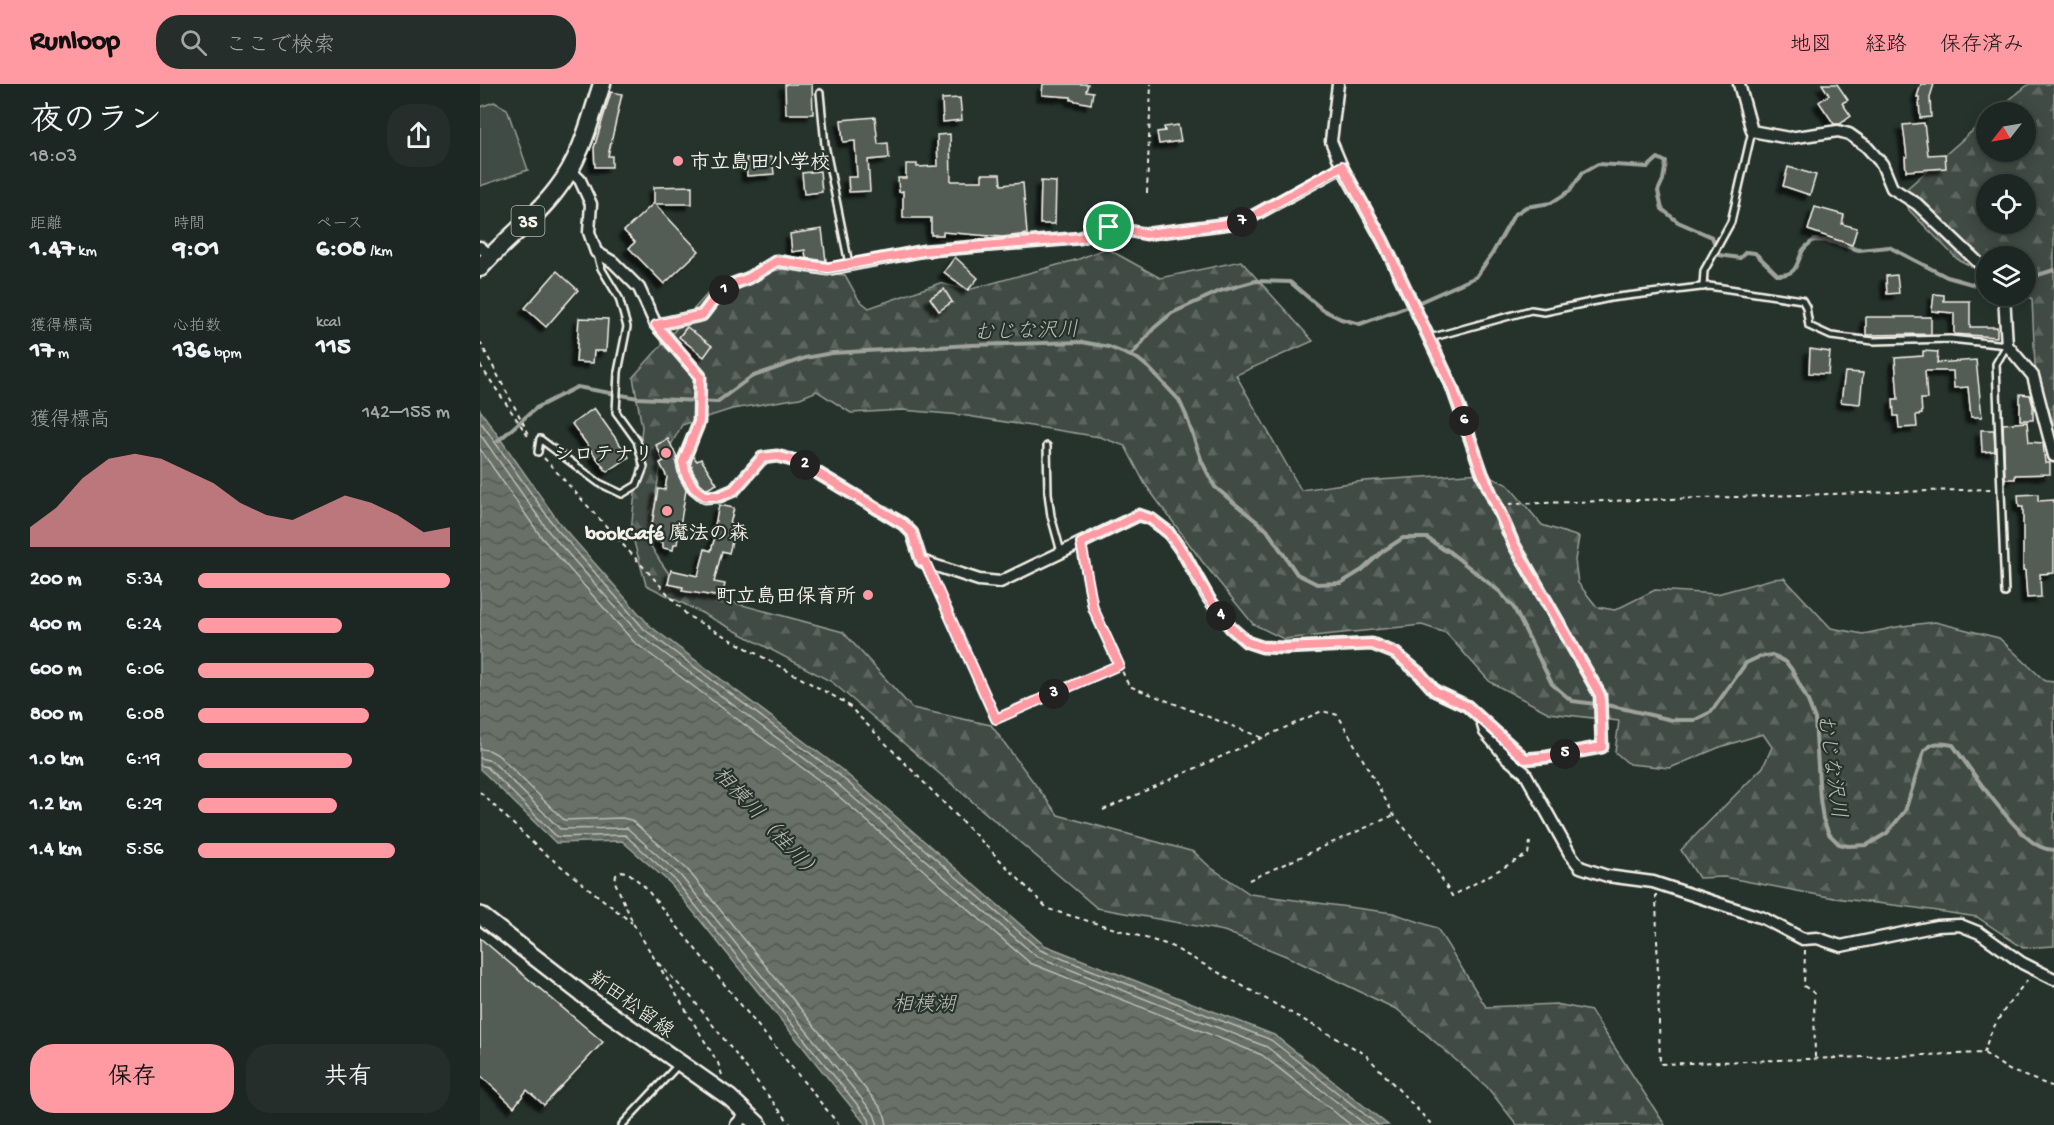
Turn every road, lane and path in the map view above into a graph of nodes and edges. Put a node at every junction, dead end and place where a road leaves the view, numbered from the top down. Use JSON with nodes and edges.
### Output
{"nodes":[{"id":1,"x":602,"y":84,"type":"edge"},
{"id":2,"x":1151,"y":84,"type":"edge"},
{"id":3,"x":1338,"y":84,"type":"edge"},
{"id":4,"x":1739,"y":84,"type":"edge"},
{"id":5,"x":820,"y":93,"type":"dead end"},
{"id":6,"x":1752,"y":131,"type":"junction"},
{"id":7,"x":1342,"y":166,"type":"junction"},
{"id":8,"x":570,"y":170,"type":"junction"},
{"id":9,"x":1147,"y":193,"type":"dead end"},
{"id":10,"x":596,"y":252,"type":"junction"},
{"id":11,"x":484,"y":257,"type":"edge"},
{"id":12,"x":1976,"y":260,"type":"edge"},
{"id":13,"x":849,"y":264,"type":"junction"},
{"id":14,"x":1703,"y":287,"type":"junction"},
{"id":15,"x":2005,"y":306,"type":"edge"},
{"id":16,"x":656,"y":325,"type":"junction"},
{"id":17,"x":1428,"y":338,"type":"junction"},
{"id":18,"x":480,"y":342,"type":"edge"},
{"id":19,"x":2007,"y":345,"type":"junction"},
{"id":20,"x":480,"y":365,"type":"edge"},
{"id":21,"x":1047,"y":446,"type":"dead end"},
{"id":22,"x":538,"y":452,"type":"junction"},
{"id":23,"x":2054,"y":456,"type":"edge"},
{"id":24,"x":2001,"y":488,"type":"junction"},
{"id":25,"x":1494,"y":504,"type":"junction"},
{"id":26,"x":1081,"y":543,"type":"junction"},
{"id":27,"x":1061,"y":552,"type":"junction"},
{"id":28,"x":925,"y":562,"type":"junction"},
{"id":29,"x":2005,"y":593,"type":"dead end"},
{"id":30,"x":1119,"y":665,"type":"junction"},
{"id":31,"x":1480,"y":719,"type":"junction"},
{"id":32,"x":1263,"y":738,"type":"junction"},
{"id":33,"x":480,"y":792,"type":"edge"},
{"id":34,"x":1103,"y":810,"type":"dead end"},
{"id":35,"x":1394,"y":815,"type":"junction"},
{"id":36,"x":1530,"y":842,"type":"dead end"},
{"id":37,"x":1249,"y":880,"type":"dead end"},
{"id":38,"x":1656,"y":883,"type":"junction"},
{"id":39,"x":480,"y":915,"type":"edge"},
{"id":40,"x":634,"y":925,"type":"junction"},
{"id":41,"x":1806,"y":939,"type":"junction"},
{"id":42,"x":653,"y":958,"type":"junction"},
{"id":43,"x":2035,"y":969,"type":"junction"},
{"id":44,"x":2054,"y":979,"type":"edge"},
{"id":45,"x":1984,"y":1053,"type":"junction"},
{"id":46,"x":1815,"y":1059,"type":"junction"},
{"id":47,"x":679,"y":1064,"type":"junction"},
{"id":48,"x":2054,"y":1087,"type":"edge"},
{"id":49,"x":730,"y":1098,"type":"junction"},
{"id":50,"x":747,"y":1113,"type":"junction"},
{"id":51,"x":622,"y":1125,"type":"edge"},
{"id":52,"x":736,"y":1125,"type":"edge"},
{"id":53,"x":759,"y":1125,"type":"edge"},
{"id":54,"x":791,"y":1125,"type":"edge"},
{"id":55,"x":839,"y":1125,"type":"edge"},
{"id":56,"x":1432,"y":1125,"type":"edge"}],
"edges":[{"from":1,"to":8,"type":"main road","number":"35"},
{"from":2,"to":9,"type":"path"},
{"from":3,"to":7,"type":"street"},
{"from":4,"to":6,"type":"street"},
{"from":5,"to":13,"type":"lane"},
{"from":6,"to":12,"type":"street"},
{"from":6,"to":14,"type":"lane"},
{"from":7,"to":13,"type":"street"},
{"from":7,"to":17,"type":"street"},
{"from":8,"to":10,"type":"street"},
{"from":8,"to":11,"type":"main road","number":"35"},
{"from":10,"to":16,"type":"street"},
{"from":10,"to":22,"type":"lane"},
{"from":13,"to":16,"type":"street"},
{"from":14,"to":17,"type":"lane"},
{"from":14,"to":19,"type":"lane"},
{"from":15,"to":19,"type":"street"},
{"from":16,"to":28,"type":"street"},
{"from":17,"to":25,"type":"street"},
{"from":18,"to":22,"type":"path"},
{"from":19,"to":23,"type":"street"},
{"from":19,"to":24,"type":"lane"},
{"from":20,"to":22,"type":"path"},
{"from":21,"to":27,"type":"lane"},
{"from":22,"to":56,"type":"path"},
{"from":24,"to":25,"type":"path"},
{"from":24,"to":29,"type":"lane"},
{"from":25,"to":31,"type":"street"},
{"from":26,"to":27,"type":"street"},
{"from":26,"to":30,"type":"path"},
{"from":26,"to":31,"type":"street"},
{"from":27,"to":28,"type":"street"},
{"from":28,"to":30,"type":"path"},
{"from":30,"to":32,"type":"path"},
{"from":31,"to":38,"type":"street"},
{"from":32,"to":34,"type":"path"},
{"from":32,"to":35,"type":"path"},
{"from":33,"to":40,"type":"path"},
{"from":35,"to":36,"type":"path"},
{"from":35,"to":37,"type":"path"},
{"from":38,"to":41,"type":"street"},
{"from":38,"to":46,"type":"path"},
{"from":39,"to":47,"type":"main road","name":"新田松留線"},
{"from":40,"to":42,"type":"path"},
{"from":40,"to":55,"type":"path"},
{"from":41,"to":43,"type":"street"},
{"from":41,"to":46,"type":"path"},
{"from":42,"to":49,"type":"path"},
{"from":42,"to":54,"type":"path"},
{"from":43,"to":44,"type":"street"},
{"from":43,"to":45,"type":"path"},
{"from":45,"to":46,"type":"path"},
{"from":45,"to":48,"type":"path"},
{"from":47,"to":49,"type":"main road","name":"新田松留線"},
{"from":47,"to":51,"type":"lane"},
{"from":49,"to":50,"type":"main road","name":"新田松留線"},
{"from":50,"to":52,"type":"street"},
{"from":50,"to":53,"type":"main road","name":"新田松留線"}]}
